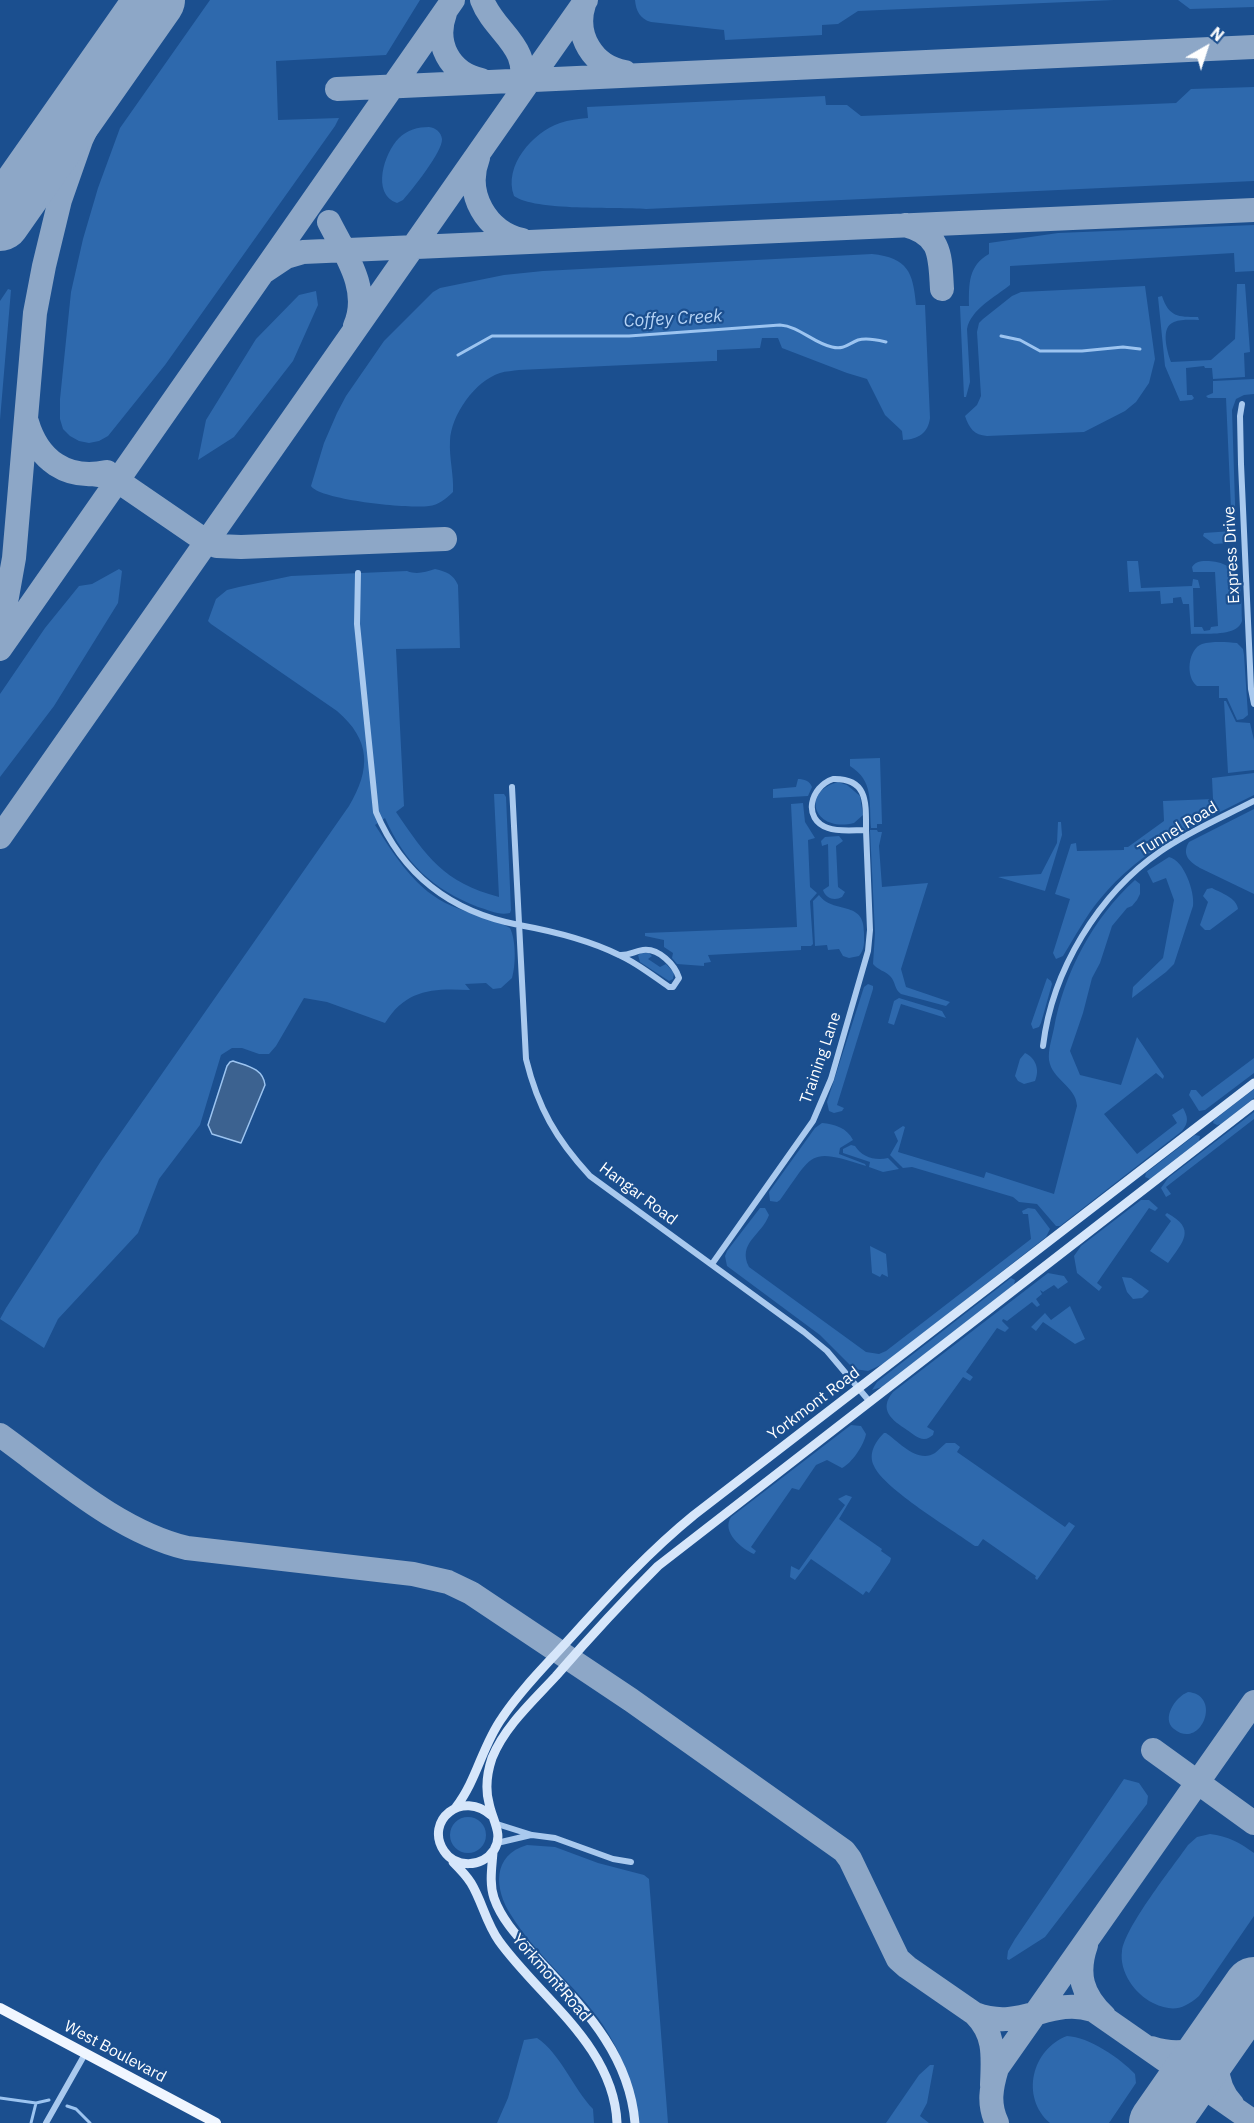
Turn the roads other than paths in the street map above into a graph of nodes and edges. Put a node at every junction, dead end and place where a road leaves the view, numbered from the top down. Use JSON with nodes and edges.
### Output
{"nodes":[{"id":1,"x":1242,"y":404,"type":"dead end"},
{"id":2,"x":358,"y":573,"type":"dead end"},
{"id":3,"x":1254,"y":704,"type":"edge"},
{"id":4,"x":512,"y":787,"type":"dead end"},
{"id":5,"x":1254,"y":801,"type":"edge"},
{"id":6,"x":866,"y":830,"type":"junction"},
{"id":7,"x":518,"y":925,"type":"junction"},
{"id":8,"x":619,"y":955,"type":"junction"},
{"id":9,"x":1043,"y":1046,"type":"dead end"},
{"id":10,"x":1254,"y":1083,"type":"edge"},
{"id":11,"x":1254,"y":1104,"type":"edge"},
{"id":12,"x":1200,"y":1125,"type":"junction"},
{"id":13,"x":1211,"y":1138,"type":"junction"},
{"id":14,"x":1134,"y":1176,"type":"junction"},
{"id":15,"x":1146,"y":1189,"type":"junction"},
{"id":16,"x":1059,"y":1234,"type":"junction"},
{"id":17,"x":1070,"y":1248,"type":"junction"},
{"id":18,"x":711,"y":1264,"type":"junction"},
{"id":19,"x":860,"y":1389,"type":"junction"},
{"id":20,"x":870,"y":1402,"type":"junction"},
{"id":21,"x":456,"y":1807,"type":"junction"},
{"id":22,"x":494,"y":1820,"type":"junction"},
{"id":23,"x":532,"y":1835,"type":"junction"},
{"id":24,"x":495,"y":1848,"type":"junction"},
{"id":25,"x":450,"y":1857,"type":"junction"},
{"id":26,"x":631,"y":1862,"type":"dead end"},
{"id":27,"x":0,"y":2008,"type":"edge"},
{"id":28,"x":86,"y":2054,"type":"junction"},
{"id":29,"x":46,"y":2123,"type":"edge"},
{"id":30,"x":216,"y":2123,"type":"edge"},
{"id":31,"x":617,"y":2123,"type":"edge"},
{"id":32,"x":634,"y":2123,"type":"edge"}],
"edges":[{"from":1,"to":3,"type":"street","name":"Express Drive"},
{"from":2,"to":7,"type":"street"},
{"from":4,"to":7,"type":"street","name":"Hangar Road"},
{"from":5,"to":9,"type":"street","name":"Tunnel Road"},
{"from":6,"to":6,"type":"street","name":"Training Lane"},
{"from":6,"to":18,"type":"street","name":"Training Lane"},
{"from":7,"to":8,"type":"street"},
{"from":7,"to":18,"type":"street","name":"Hangar Road"},
{"from":8,"to":8,"type":"street"},
{"from":10,"to":12,"type":"street","name":"Yorkmont Road"},
{"from":11,"to":13,"type":"street","name":"Yorkmont Road"},
{"from":12,"to":13,"type":"street"},
{"from":12,"to":14,"type":"street","name":"Yorkmont Road"},
{"from":13,"to":15,"type":"street","name":"Yorkmont Road"},
{"from":14,"to":15,"type":"street"},
{"from":14,"to":16,"type":"street","name":"Yorkmont Road"},
{"from":15,"to":17,"type":"street","name":"Yorkmont Road"},
{"from":16,"to":17,"type":"street"},
{"from":16,"to":19,"type":"street","name":"Yorkmont Road"},
{"from":17,"to":20,"type":"street","name":"Yorkmont Road"},
{"from":18,"to":19,"type":"street","name":"Hangar Road"},
{"from":19,"to":20,"type":"street","name":"Hangar Road"},
{"from":19,"to":21,"type":"street","name":"Yorkmont Road"},
{"from":20,"to":22,"type":"street","name":"Yorkmont Road"},
{"from":21,"to":22,"type":"street"},
{"from":21,"to":25,"type":"street","name":"Yorkmont Road"},
{"from":22,"to":23,"type":"street"},
{"from":22,"to":24,"type":"street","name":"Yorkmont Road"},
{"from":23,"to":24,"type":"street"},
{"from":23,"to":26,"type":"street"},
{"from":24,"to":25,"type":"street"},
{"from":24,"to":32,"type":"street","name":"Yorkmont Road"},
{"from":25,"to":31,"type":"street","name":"Yorkmont Road"},
{"from":27,"to":28,"type":"main road","name":"West Boulevard"},
{"from":28,"to":29,"type":"street"},
{"from":28,"to":30,"type":"main road","name":"West Boulevard"}]}
